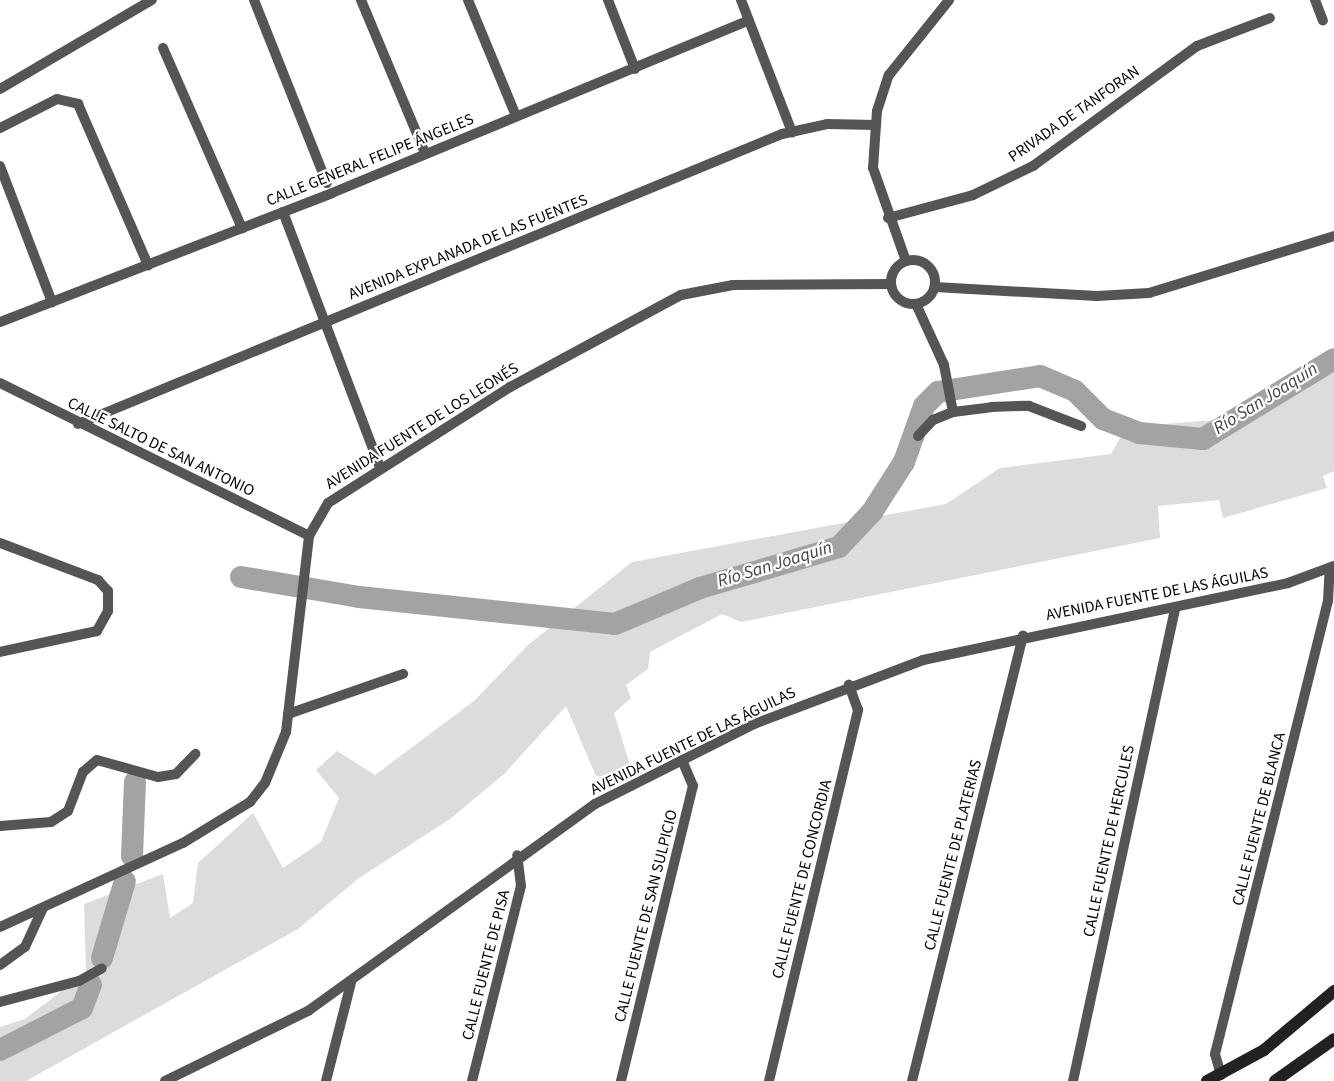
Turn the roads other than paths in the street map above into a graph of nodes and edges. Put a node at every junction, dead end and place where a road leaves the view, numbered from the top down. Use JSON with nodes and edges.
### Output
{"nodes":[{"id":1,"x":152,"y":0,"type":"edge"},
{"id":2,"x":254,"y":0,"type":"edge"},
{"id":3,"x":361,"y":0,"type":"edge"},
{"id":4,"x":468,"y":0,"type":"edge"},
{"id":5,"x":608,"y":0,"type":"edge"},
{"id":6,"x":741,"y":0,"type":"edge"},
{"id":7,"x":949,"y":0,"type":"edge"},
{"id":8,"x":1315,"y":0,"type":"edge"},
{"id":9,"x":1270,"y":18,"type":"dead end"},
{"id":10,"x":749,"y":20,"type":"junction"},
{"id":11,"x":1323,"y":21,"type":"dead end"},
{"id":12,"x":163,"y":48,"type":"dead end"},
{"id":13,"x":635,"y":69,"type":"junction"},
{"id":14,"x":0,"y":89,"type":"edge"},
{"id":15,"x":516,"y":116,"type":"junction"},
{"id":16,"x":876,"y":125,"type":"junction"},
{"id":17,"x":0,"y":128,"type":"edge"},
{"id":18,"x":792,"y":132,"type":"junction"},
{"id":19,"x":425,"y":153,"type":"junction"},
{"id":20,"x":0,"y":166,"type":"edge"},
{"id":21,"x":327,"y":183,"type":"dead end"},
{"id":22,"x":283,"y":212,"type":"junction"},
{"id":23,"x":888,"y":218,"type":"junction"},
{"id":24,"x":242,"y":228,"type":"junction"},
{"id":25,"x":1332,"y":232,"type":"edge"},
{"id":26,"x":906,"y":261,"type":"junction"},
{"id":27,"x":147,"y":265,"type":"junction"},
{"id":28,"x":891,"y":284,"type":"junction"},
{"id":29,"x":935,"y":287,"type":"junction"},
{"id":30,"x":52,"y":302,"type":"junction"},
{"id":31,"x":916,"y":304,"type":"junction"},
{"id":32,"x":0,"y":322,"type":"edge"},
{"id":33,"x":323,"y":323,"type":"junction"},
{"id":34,"x":0,"y":383,"type":"edge"},
{"id":35,"x":953,"y":412,"type":"junction"},
{"id":36,"x":78,"y":424,"type":"junction"},
{"id":37,"x":1081,"y":426,"type":"dead end"},
{"id":38,"x":918,"y":436,"type":"dead end"},
{"id":39,"x":380,"y":468,"type":"junction"},
{"id":40,"x":309,"y":536,"type":"junction"},
{"id":41,"x":0,"y":543,"type":"edge"},
{"id":42,"x":1332,"y":567,"type":"edge"},
{"id":43,"x":1175,"y":608,"type":"junction"},
{"id":44,"x":1023,"y":636,"type":"junction"},
{"id":45,"x":0,"y":652,"type":"edge"},
{"id":46,"x":403,"y":674,"type":"dead end"},
{"id":47,"x":849,"y":685,"type":"junction"},
{"id":48,"x":288,"y":714,"type":"junction"},
{"id":49,"x":195,"y":754,"type":"dead end"},
{"id":50,"x":682,"y":760,"type":"junction"},
{"id":51,"x":0,"y":826,"type":"edge"},
{"id":52,"x":517,"y":855,"type":"junction"},
{"id":53,"x":43,"y":908,"type":"junction"},
{"id":54,"x":0,"y":927,"type":"edge"},
{"id":55,"x":0,"y":965,"type":"edge"},
{"id":56,"x":102,"y":968,"type":"dead end"},
{"id":57,"x":351,"y":983,"type":"junction"},
{"id":58,"x":1334,"y":991,"type":"edge"},
{"id":59,"x":0,"y":1002,"type":"edge"},
{"id":60,"x":1334,"y":1039,"type":"edge"},
{"id":61,"x":1221,"y":1075,"type":"junction"},
{"id":62,"x":181,"y":1077,"type":"edge"},
{"id":63,"x":165,"y":1081,"type":"edge"},
{"id":64,"x":326,"y":1081,"type":"edge"},
{"id":65,"x":472,"y":1081,"type":"edge"},
{"id":66,"x":621,"y":1081,"type":"edge"},
{"id":67,"x":769,"y":1081,"type":"edge"},
{"id":68,"x":912,"y":1081,"type":"edge"},
{"id":69,"x":1073,"y":1081,"type":"edge"},
{"id":70,"x":1207,"y":1081,"type":"edge"},
{"id":71,"x":1275,"y":1081,"type":"edge"}],
"edges":[{"from":1,"to":14,"type":"street"},
{"from":2,"to":21,"type":"street"},
{"from":3,"to":19,"type":"street"},
{"from":4,"to":15,"type":"street"},
{"from":5,"to":13,"type":"street"},
{"from":6,"to":10,"type":"street"},
{"from":7,"to":16,"type":"street"},
{"from":8,"to":11,"type":"street"},
{"from":9,"to":23,"type":"street","name":"PRIVADA DE TANFORAN"},
{"from":10,"to":13,"type":"street","name":"CALLE GENERAL FELIPE ÁNGELES"},
{"from":10,"to":18,"type":"street"},
{"from":12,"to":24,"type":"street"},
{"from":13,"to":15,"type":"street","name":"CALLE GENERAL FELIPE ÁNGELES"},
{"from":15,"to":19,"type":"street","name":"CALLE GENERAL FELIPE ÁNGELES"},
{"from":16,"to":18,"type":"street","name":"AVENIDA EXPLANADA DE LAS FUENTES"},
{"from":16,"to":23,"type":"street"},
{"from":17,"to":27,"type":"street"},
{"from":18,"to":33,"type":"street","name":"AVENIDA EXPLANADA DE LAS FUENTES"},
{"from":19,"to":22,"type":"street","name":"CALLE GENERAL FELIPE ÁNGELES"},
{"from":20,"to":30,"type":"street"},
{"from":22,"to":24,"type":"street","name":"CALLE GENERAL FELIPE ÁNGELES"},
{"from":22,"to":33,"type":"street"},
{"from":23,"to":26,"type":"street"},
{"from":24,"to":27,"type":"street","name":"CALLE GENERAL FELIPE ÁNGELES"},
{"from":25,"to":29,"type":"street"},
{"from":26,"to":28,"type":"street"},
{"from":26,"to":29,"type":"street"},
{"from":27,"to":30,"type":"street","name":"CALLE GENERAL FELIPE ÁNGELES"},
{"from":28,"to":31,"type":"street"},
{"from":28,"to":39,"type":"street","name":"AVENIDA FUENTE DE LOS LEONÉS"},
{"from":29,"to":31,"type":"street"},
{"from":30,"to":32,"type":"street","name":"CALLE GENERAL FELIPE ÁNGELES"},
{"from":31,"to":35,"type":"street"},
{"from":33,"to":36,"type":"street","name":"AVENIDA EXPLANADA DE LAS FUENTES"},
{"from":33,"to":39,"type":"street"},
{"from":34,"to":36,"type":"street","name":"CALLE SALTO DE SAN ANTONIO"},
{"from":35,"to":37,"type":"street"},
{"from":35,"to":38,"type":"street"},
{"from":36,"to":40,"type":"street","name":"CALLE SALTO DE SAN ANTONIO"},
{"from":39,"to":40,"type":"street","name":"AVENIDA FUENTE DE LOS LEONÉS"},
{"from":40,"to":48,"type":"street","name":"AVENIDA FUENTE DE LOS LEONÉS"},
{"from":41,"to":45,"type":"street"},
{"from":42,"to":43,"type":"street","name":"AVENIDA FUENTE DE LAS ÁGUILAS"},
{"from":42,"to":61,"type":"street","name":"CALLE FUENTE DE BLANCA"},
{"from":43,"to":44,"type":"street","name":"AVENIDA FUENTE DE LAS ÁGUILAS"},
{"from":43,"to":69,"type":"street","name":"CALLE FUENTE DE HERCULES"},
{"from":44,"to":47,"type":"street","name":"AVENIDA FUENTE DE LAS ÁGUILAS"},
{"from":44,"to":68,"type":"street","name":"CALLE FUENTE DE PLATERIAS"},
{"from":46,"to":48,"type":"street"},
{"from":47,"to":50,"type":"street","name":"AVENIDA FUENTE DE LAS ÁGUILAS"},
{"from":47,"to":67,"type":"street","name":"CALLE FUENTE DE CONCORDIA"},
{"from":48,"to":53,"type":"street","name":"AVENIDA FUENTE DE LOS LEONÉS"},
{"from":49,"to":51,"type":"street"},
{"from":50,"to":52,"type":"street","name":"AVENIDA FUENTE DE LAS ÁGUILAS"},
{"from":50,"to":66,"type":"street","name":"CALLE FUENTE DE SAN SULPICIO"},
{"from":52,"to":57,"type":"street","name":"AVENIDA FUENTE DE LAS ÁGUILAS"},
{"from":52,"to":65,"type":"street","name":"CALLE FUENTE DE PISA"},
{"from":53,"to":54,"type":"street","name":"AVENIDA FUENTE DE LOS LEONÉS"},
{"from":53,"to":55,"type":"street"},
{"from":56,"to":59,"type":"street"},
{"from":57,"to":62,"type":"street","name":"AVENIDA FUENTE DE LAS ÁGUILAS"},
{"from":57,"to":64,"type":"street"},
{"from":58,"to":61,"type":"main road"},
{"from":60,"to":71,"type":"main road"},
{"from":61,"to":70,"type":"main road"},
{"from":62,"to":63,"type":"street","name":"AVENIDA FUENTE DE LAS ÁGUILAS"}]}
